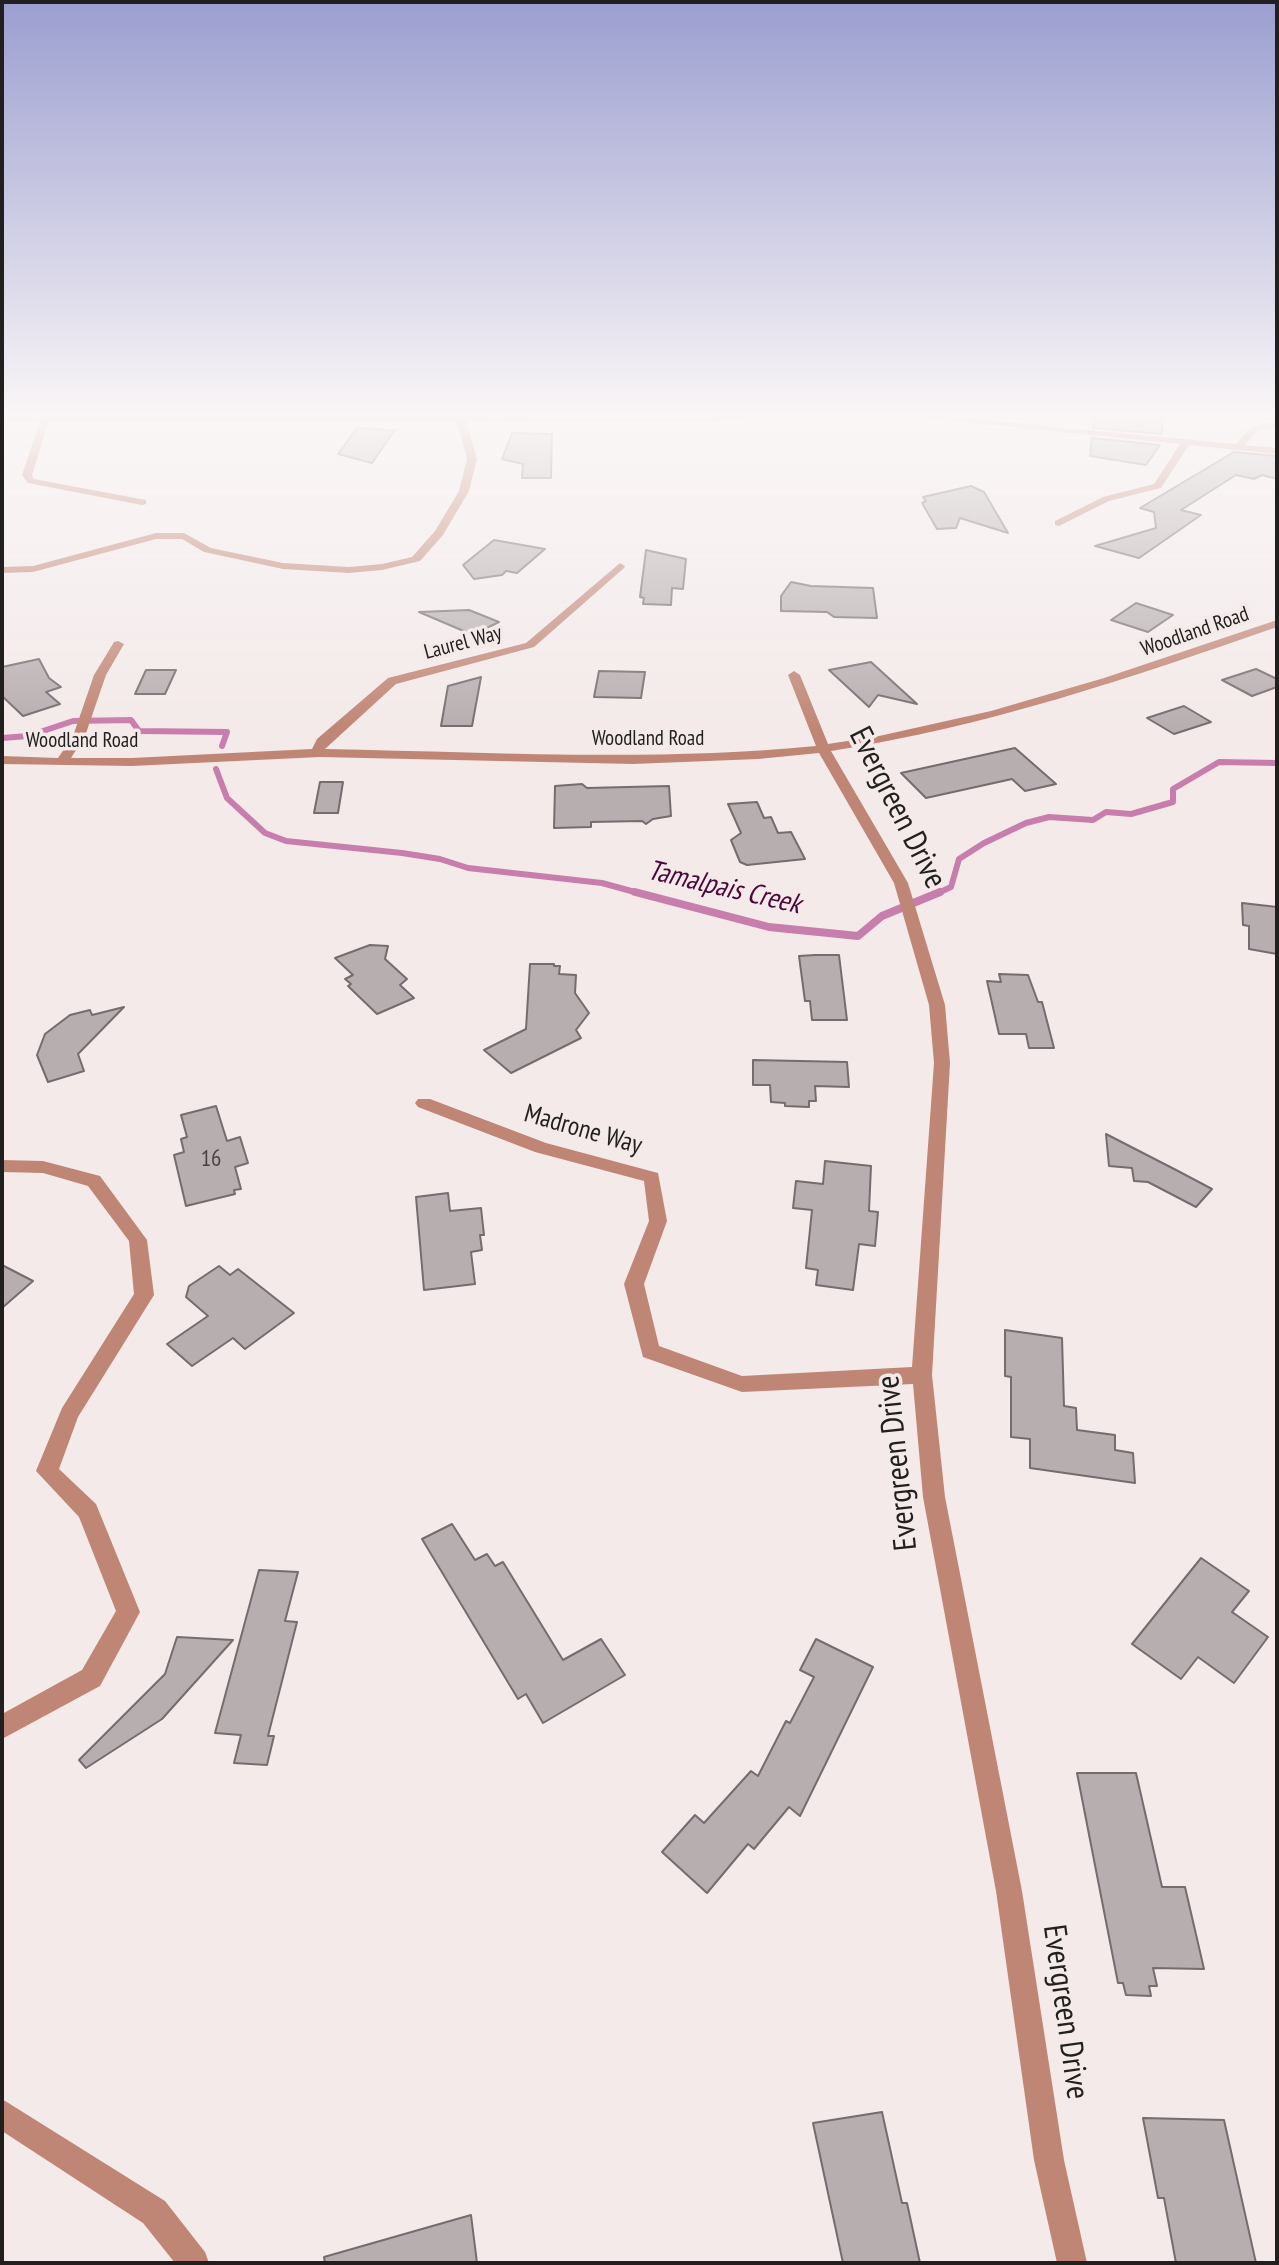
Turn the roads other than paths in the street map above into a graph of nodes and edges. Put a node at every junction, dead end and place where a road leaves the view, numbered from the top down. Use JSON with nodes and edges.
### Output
{"nodes":[{"id":1,"x":448,"y":518,"type":"edge"},
{"id":2,"x":1069,"y":518,"type":"edge"},
{"id":3,"x":1059,"y":523,"type":"dead end"},
{"id":4,"x":620,"y":566,"type":"dead end"},
{"id":5,"x":2,"y":570,"type":"edge"},
{"id":6,"x":1277,"y":624,"type":"edge"},
{"id":7,"x":118,"y":644,"type":"dead end"},
{"id":8,"x":794,"y":676,"type":"dead end"},
{"id":9,"x":824,"y":748,"type":"junction"},
{"id":10,"x":316,"y":753,"type":"junction"},
{"id":11,"x":2,"y":760,"type":"edge"},
{"id":12,"x":62,"y":762,"type":"junction"},
{"id":13,"x":424,"y":1103,"type":"dead end"},
{"id":14,"x":2,"y":1166,"type":"edge"},
{"id":15,"x":922,"y":1375,"type":"junction"},
{"id":16,"x":2,"y":1727,"type":"edge"},
{"id":17,"x":2,"y":2114,"type":"edge"},
{"id":18,"x":194,"y":2263,"type":"edge"},
{"id":19,"x":1072,"y":2263,"type":"edge"}],
"edges":[{"from":1,"to":5,"type":"street"},
{"from":2,"to":3,"type":"street"},
{"from":4,"to":10,"type":"street","name":"Laurel Way"},
{"from":6,"to":9,"type":"street","name":"Woodland Road"},
{"from":7,"to":12,"type":"street"},
{"from":8,"to":9,"type":"street","name":"Evergreen Drive"},
{"from":9,"to":10,"type":"street","name":"Woodland Road"},
{"from":9,"to":15,"type":"street","name":"Evergreen Drive"},
{"from":10,"to":12,"type":"street","name":"Woodland Road"},
{"from":11,"to":12,"type":"street","name":"Woodland Road"},
{"from":13,"to":15,"type":"street","name":"Madrone Way"},
{"from":14,"to":16,"type":"street"},
{"from":15,"to":19,"type":"street","name":"Evergreen Drive"},
{"from":17,"to":18,"type":"street"}]}
